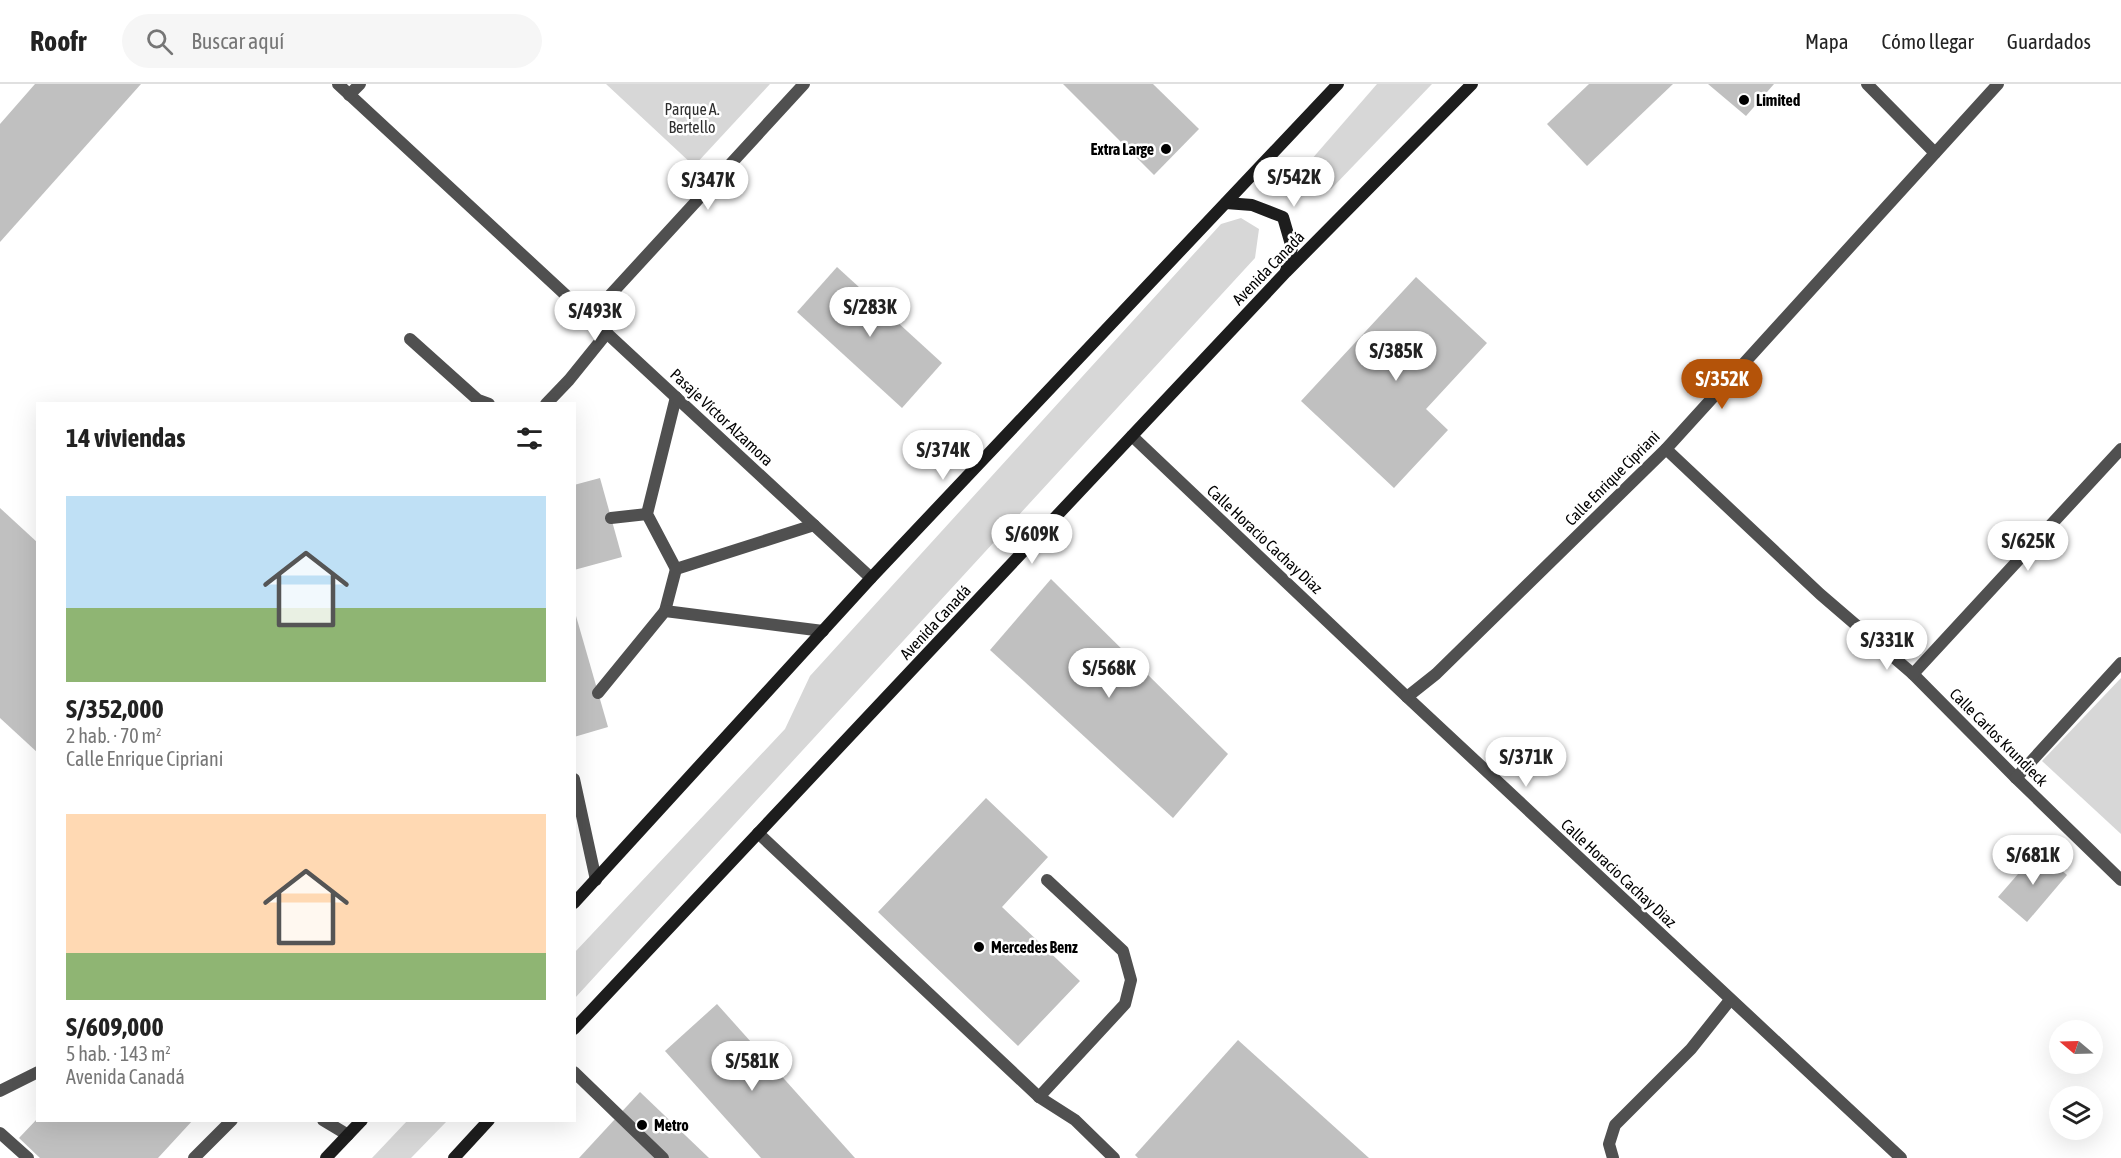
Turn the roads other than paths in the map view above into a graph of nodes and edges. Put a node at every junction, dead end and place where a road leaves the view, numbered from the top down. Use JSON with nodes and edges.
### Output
{"nodes":[{"id":1,"x":338,"y":84,"type":"edge"},
{"id":2,"x":360,"y":84,"type":"edge"},
{"id":3,"x":804,"y":84,"type":"edge"},
{"id":4,"x":1338,"y":84,"type":"edge"},
{"id":5,"x":1472,"y":84,"type":"edge"},
{"id":6,"x":1867,"y":84,"type":"edge"},
{"id":7,"x":1998,"y":84,"type":"edge"},
{"id":8,"x":349,"y":95,"type":"junction"},
{"id":9,"x":1935,"y":153,"type":"junction"},
{"id":10,"x":1226,"y":203,"type":"junction"},
{"id":11,"x":1286,"y":272,"type":"junction"},
{"id":12,"x":590,"y":317,"type":"junction"},
{"id":13,"x":607,"y":333,"type":"junction"},
{"id":14,"x":410,"y":339,"type":"dead end"},
{"id":15,"x":676,"y":397,"type":"junction"},
{"id":16,"x":484,"y":402,"type":"edge"},
{"id":17,"x":548,"y":402,"type":"edge"},
{"id":18,"x":1132,"y":436,"type":"junction"},
{"id":19,"x":1666,"y":449,"type":"junction"},
{"id":20,"x":2121,"y":449,"type":"edge"},
{"id":21,"x":647,"y":514,"type":"junction"},
{"id":22,"x":612,"y":518,"type":"dead end"},
{"id":23,"x":814,"y":525,"type":"junction"},
{"id":24,"x":676,"y":569,"type":"junction"},
{"id":25,"x":871,"y":578,"type":"junction"},
{"id":26,"x":665,"y":611,"type":"junction"},
{"id":27,"x":823,"y":631,"type":"junction"},
{"id":28,"x":2121,"y":663,"type":"edge"},
{"id":29,"x":1913,"y":674,"type":"junction"},
{"id":30,"x":598,"y":693,"type":"dead end"},
{"id":31,"x":1407,"y":697,"type":"junction"},
{"id":32,"x":2016,"y":778,"type":"junction"},
{"id":33,"x":576,"y":788,"type":"edge"},
{"id":34,"x":758,"y":833,"type":"junction"},
{"id":35,"x":596,"y":880,"type":"junction"},
{"id":36,"x":1047,"y":880,"type":"dead end"},
{"id":37,"x":2121,"y":880,"type":"edge"},
{"id":38,"x":576,"y":901,"type":"edge"},
{"id":39,"x":1730,"y":1000,"type":"junction"},
{"id":40,"x":576,"y":1027,"type":"edge"},
{"id":41,"x":36,"y":1073,"type":"edge"},
{"id":42,"x":576,"y":1074,"type":"edge"},
{"id":43,"x":0,"y":1091,"type":"edge"},
{"id":44,"x":1039,"y":1097,"type":"junction"},
{"id":45,"x":230,"y":1122,"type":"edge"},
{"id":46,"x":326,"y":1122,"type":"edge"},
{"id":47,"x":360,"y":1122,"type":"edge"},
{"id":48,"x":487,"y":1122,"type":"edge"},
{"id":49,"x":0,"y":1133,"type":"edge"},
{"id":50,"x":348,"y":1135,"type":"junction"},
{"id":51,"x":28,"y":1158,"type":"edge"},
{"id":52,"x":194,"y":1158,"type":"edge"},
{"id":53,"x":326,"y":1158,"type":"edge"},
{"id":54,"x":454,"y":1158,"type":"edge"},
{"id":55,"x":663,"y":1158,"type":"edge"},
{"id":56,"x":1114,"y":1158,"type":"edge"},
{"id":57,"x":1613,"y":1158,"type":"edge"},
{"id":58,"x":1901,"y":1158,"type":"edge"}],
"edges":[{"from":1,"to":8,"type":"street","name":"Pasaje Víctor Alzamora"},
{"from":2,"to":8,"type":"street"},
{"from":3,"to":12,"type":"street"},
{"from":4,"to":10,"type":"main road"},
{"from":5,"to":11,"type":"main road","name":"Avenida Canadá"},
{"from":6,"to":9,"type":"street"},
{"from":7,"to":9,"type":"street","name":"Calle Enrique Cipriani"},
{"from":8,"to":12,"type":"street","name":"Pasaje Víctor Alzamora"},
{"from":9,"to":19,"type":"street","name":"Calle Enrique Cipriani"},
{"from":10,"to":11,"type":"main road"},
{"from":10,"to":25,"type":"main road"},
{"from":11,"to":18,"type":"main road","name":"Avenida Canadá"},
{"from":12,"to":13,"type":"street","name":"Pasaje Víctor Alzamora"},
{"from":13,"to":15,"type":"street","name":"Pasaje Víctor Alzamora"},
{"from":13,"to":17,"type":"street"},
{"from":14,"to":16,"type":"street"},
{"from":15,"to":21,"type":"street"},
{"from":15,"to":23,"type":"street","name":"Pasaje Víctor Alzamora"},
{"from":18,"to":31,"type":"street","name":"Calle Horacio Cachay Diaz"},
{"from":18,"to":34,"type":"main road","name":"Avenida Canadá"},
{"from":19,"to":29,"type":"street","name":"Calle Carlos Krundieck"},
{"from":19,"to":31,"type":"street","name":"Calle Enrique Cipriani"},
{"from":20,"to":29,"type":"street"},
{"from":21,"to":22,"type":"street"},
{"from":21,"to":24,"type":"street"},
{"from":23,"to":24,"type":"street"},
{"from":23,"to":25,"type":"street","name":"Pasaje Víctor Alzamora"},
{"from":24,"to":26,"type":"street"},
{"from":25,"to":27,"type":"main road"},
{"from":26,"to":27,"type":"street"},
{"from":26,"to":30,"type":"street"},
{"from":27,"to":35,"type":"main road"},
{"from":28,"to":32,"type":"street"},
{"from":29,"to":32,"type":"street","name":"Calle Carlos Krundieck"},
{"from":31,"to":39,"type":"street","name":"Calle Horacio Cachay Diaz"},
{"from":32,"to":37,"type":"street","name":"Calle Carlos Krundieck"},
{"from":33,"to":35,"type":"street"},
{"from":34,"to":40,"type":"main road","name":"Avenida Canadá"},
{"from":34,"to":44,"type":"street"},
{"from":35,"to":38,"type":"main road"},
{"from":36,"to":44,"type":"street"},
{"from":39,"to":57,"type":"street"},
{"from":39,"to":58,"type":"street","name":"Calle Horacio Cachay Diaz"},
{"from":41,"to":43,"type":"street"},
{"from":42,"to":55,"type":"street"},
{"from":44,"to":56,"type":"street"},
{"from":45,"to":52,"type":"street"},
{"from":46,"to":50,"type":"street"},
{"from":47,"to":50,"type":"main road"},
{"from":48,"to":54,"type":"main road"},
{"from":49,"to":51,"type":"street"},
{"from":50,"to":53,"type":"main road"}]}
